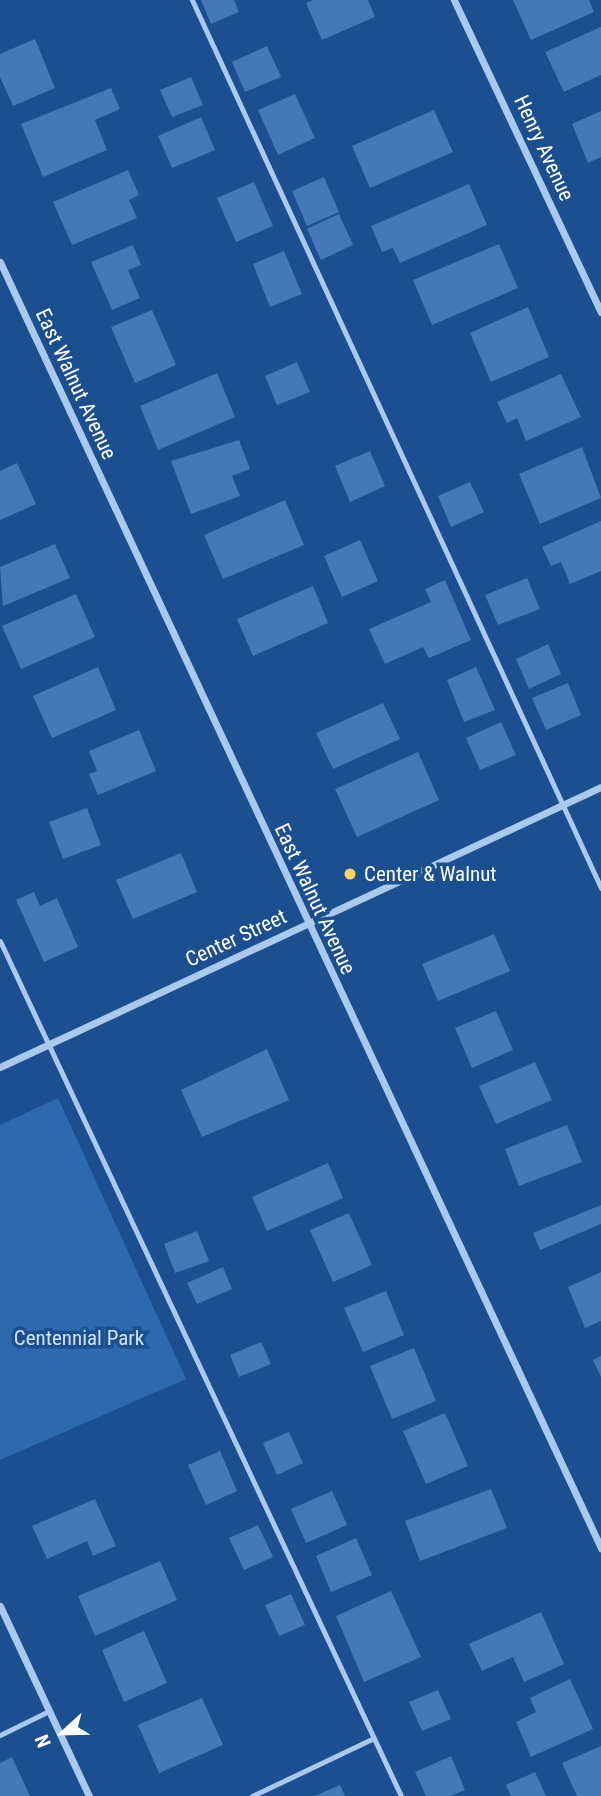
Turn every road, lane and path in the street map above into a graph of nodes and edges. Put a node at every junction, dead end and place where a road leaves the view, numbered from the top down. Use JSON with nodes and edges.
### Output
{"nodes":[{"id":1,"x":192,"y":0,"type":"edge"},
{"id":2,"x":454,"y":0,"type":"edge"},
{"id":3,"x":0,"y":262,"type":"edge"},
{"id":4,"x":601,"y":312,"type":"edge"},
{"id":5,"x":601,"y":788,"type":"edge"},
{"id":6,"x":562,"y":805,"type":"junction"},
{"id":7,"x":601,"y":888,"type":"edge"},
{"id":8,"x":307,"y":925,"type":"junction"},
{"id":9,"x":0,"y":941,"type":"edge"},
{"id":10,"x":48,"y":1045,"type":"junction"},
{"id":11,"x":0,"y":1067,"type":"edge"},
{"id":12,"x":601,"y":1548,"type":"edge"},
{"id":13,"x":0,"y":1606,"type":"edge"},
{"id":14,"x":49,"y":1711,"type":"junction"},
{"id":15,"x":0,"y":1735,"type":"edge"},
{"id":16,"x":374,"y":1738,"type":"junction"},
{"id":17,"x":89,"y":1796,"type":"edge"},
{"id":18,"x":252,"y":1796,"type":"edge"},
{"id":19,"x":401,"y":1796,"type":"edge"}],
"edges":[{"from":1,"to":6,"type":"lane"},
{"from":2,"to":4,"type":"street","name":"Henry Avenue"},
{"from":3,"to":8,"type":"street","name":"East Walnut Avenue"},
{"from":5,"to":6,"type":"street","name":"Center Street"},
{"from":6,"to":7,"type":"lane"},
{"from":6,"to":8,"type":"street","name":"Center Street"},
{"from":8,"to":10,"type":"street","name":"Center Street"},
{"from":8,"to":12,"type":"street","name":"East Walnut Avenue"},
{"from":9,"to":10,"type":"lane"},
{"from":10,"to":11,"type":"street","name":"Center Street"},
{"from":10,"to":16,"type":"lane"},
{"from":13,"to":14,"type":"street"},
{"from":14,"to":15,"type":"lane"},
{"from":14,"to":17,"type":"street"},
{"from":16,"to":18,"type":"lane"},
{"from":16,"to":19,"type":"lane"}]}
